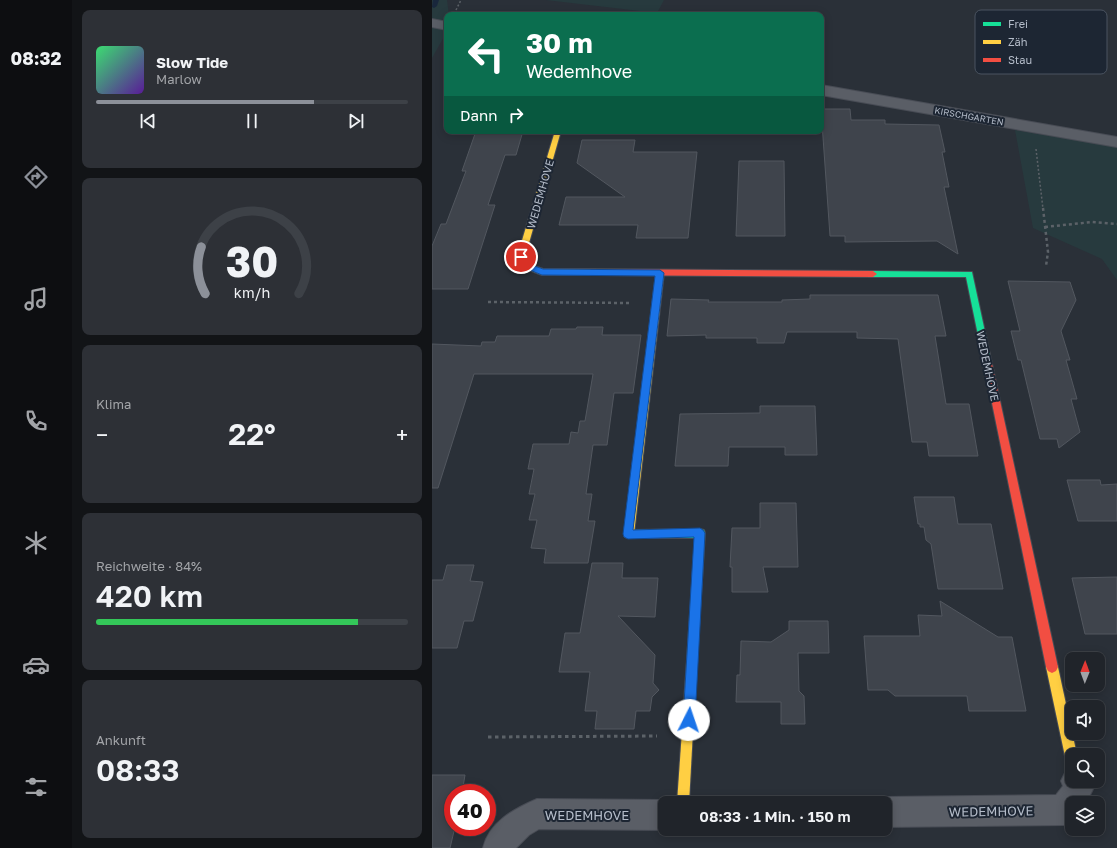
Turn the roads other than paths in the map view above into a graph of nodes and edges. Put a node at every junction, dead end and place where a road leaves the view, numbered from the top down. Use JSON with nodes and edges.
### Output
{"nodes":[{"id":1,"x":432,"y":23,"type":"edge"},
{"id":2,"x":444,"y":25,"type":"edge"},
{"id":3,"x":824,"y":91,"type":"edge"},
{"id":4,"x":557,"y":134,"type":"edge"},
{"id":5,"x":1117,"y":142,"type":"edge"},
{"id":6,"x":660,"y":273,"type":"junction"},
{"id":7,"x":1069,"y":748,"type":"edge"},
{"id":8,"x":1078,"y":788,"type":"edge"},
{"id":9,"x":684,"y":796,"type":"edge"},
{"id":10,"x":892,"y":812,"type":"edge"},
{"id":11,"x":658,"y":816,"type":"edge"},
{"id":12,"x":498,"y":848,"type":"edge"}],
"edges":[{"from":1,"to":2,"type":"street"},
{"from":3,"to":5,"type":"street","name":"KIRSCHGARTEN"},
{"from":4,"to":6,"type":"street","name":"WEDEMHOVE"},
{"from":6,"to":7,"type":"street","name":"WEDEMHOVE"},
{"from":6,"to":9,"type":"street"},
{"from":8,"to":10,"type":"street","name":"WEDEMHOVE"},
{"from":11,"to":12,"type":"street","name":"WEDEMHOVE"}]}
